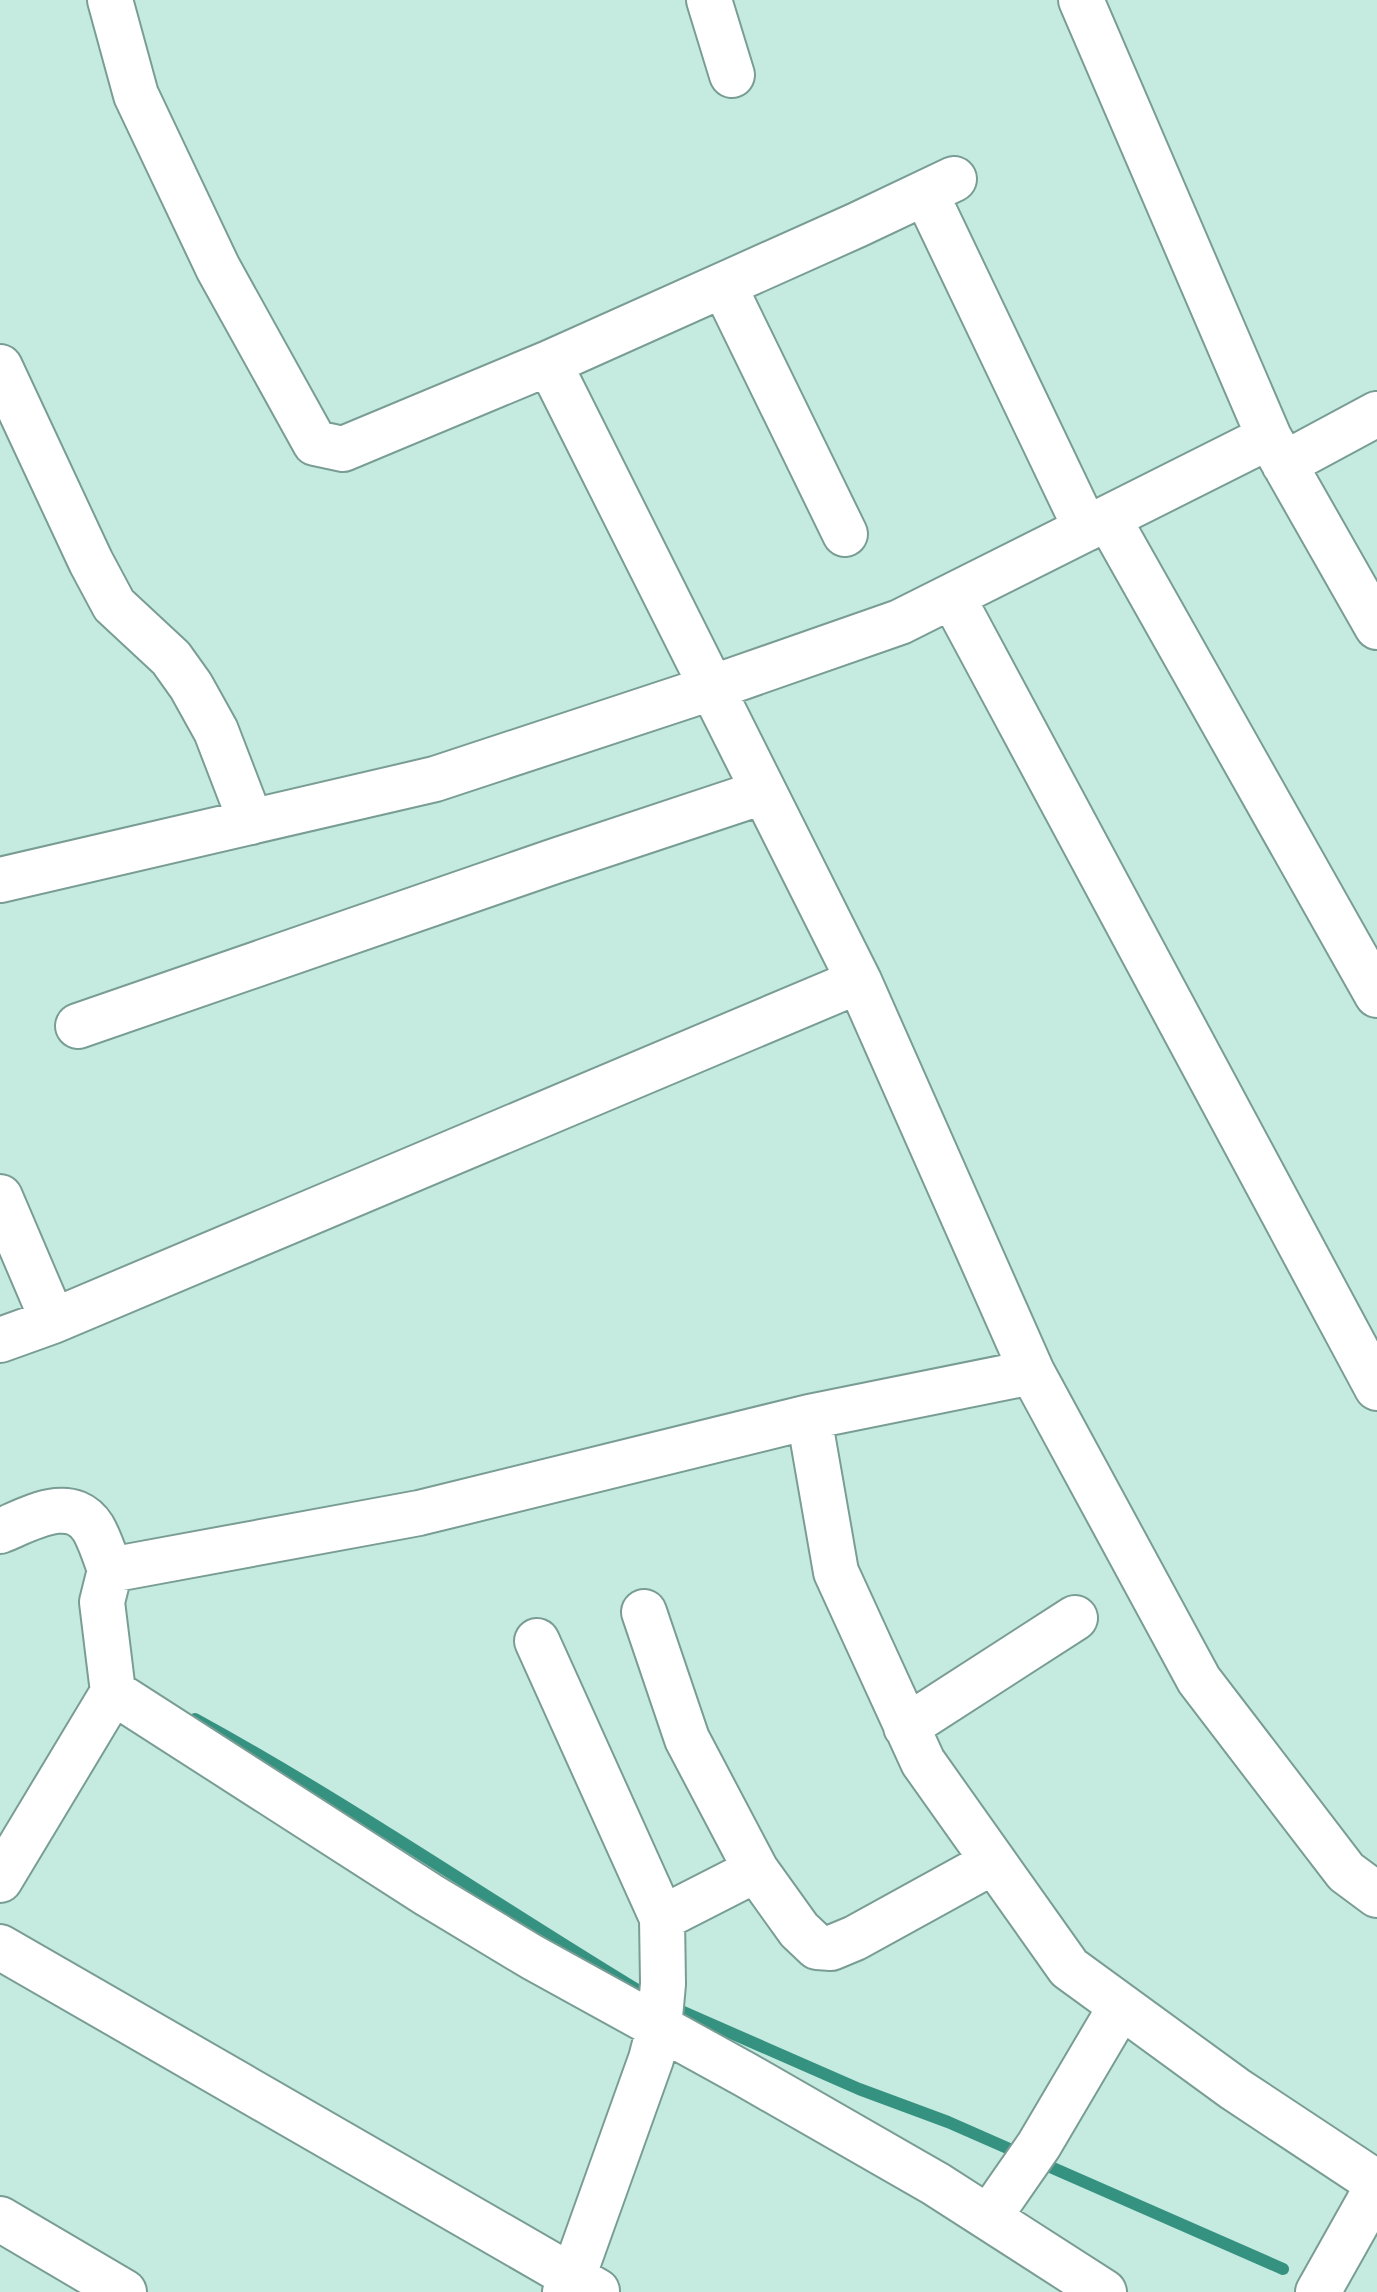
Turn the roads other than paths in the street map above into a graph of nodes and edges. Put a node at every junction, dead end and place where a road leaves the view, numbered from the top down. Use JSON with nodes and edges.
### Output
{"nodes":[{"id":1,"x":110,"y":0,"type":"edge"},
{"id":2,"x":709,"y":0,"type":"edge"},
{"id":3,"x":1081,"y":0,"type":"edge"},
{"id":4,"x":732,"y":75,"type":"dead end"},
{"id":5,"x":724,"y":286,"type":"junction"},
{"id":6,"x":549,"y":363,"type":"junction"},
{"id":7,"x":0,"y":367,"type":"edge"},
{"id":8,"x":1377,"y":414,"type":"edge"},
{"id":9,"x":1276,"y":450,"type":"junction"},
{"id":10,"x":1097,"y":523,"type":"junction"},
{"id":11,"x":845,"y":534,"type":"dead end"},
{"id":12,"x":952,"y":596,"type":"junction"},
{"id":13,"x":1377,"y":627,"type":"edge"},
{"id":14,"x":711,"y":688,"type":"junction"},
{"id":15,"x":763,"y":792,"type":"junction"},
{"id":16,"x":251,"y":822,"type":"junction"},
{"id":17,"x":0,"y":880,"type":"edge"},
{"id":18,"x":859,"y":981,"type":"junction"},
{"id":19,"x":1377,"y":995,"type":"edge"},
{"id":20,"x":78,"y":1026,"type":"dead end"},
{"id":21,"x":0,"y":1197,"type":"edge"},
{"id":22,"x":53,"y":1321,"type":"junction"},
{"id":23,"x":0,"y":1340,"type":"edge"},
{"id":24,"x":1032,"y":1372,"type":"junction"},
{"id":25,"x":1377,"y":1388,"type":"edge"},
{"id":26,"x":809,"y":1417,"type":"junction"},
{"id":27,"x":0,"y":1531,"type":"edge"},
{"id":28,"x":110,"y":1570,"type":"junction"},
{"id":29,"x":644,"y":1612,"type":"dead end"},
{"id":30,"x":1075,"y":1618,"type":"dead end"},
{"id":31,"x":537,"y":1641,"type":"dead end"},
{"id":32,"x":113,"y":1692,"type":"junction"},
{"id":33,"x":906,"y":1727,"type":"junction"},
{"id":34,"x":993,"y":1862,"type":"junction"},
{"id":35,"x":756,"y":1870,"type":"junction"},
{"id":36,"x":0,"y":1880,"type":"edge"},
{"id":37,"x":1377,"y":1895,"type":"edge"},
{"id":38,"x":662,"y":1918,"type":"junction"},
{"id":39,"x":0,"y":1947,"type":"edge"},
{"id":40,"x":1121,"y":2006,"type":"junction"},
{"id":41,"x":659,"y":2028,"type":"junction"},
{"id":42,"x":1377,"y":2185,"type":"edge"},
{"id":43,"x":1000,"y":2201,"type":"junction"},
{"id":44,"x":0,"y":2219,"type":"edge"},
{"id":45,"x":579,"y":2287,"type":"edge"},
{"id":46,"x":124,"y":2292,"type":"edge"},
{"id":47,"x":1104,"y":2292,"type":"edge"},
{"id":48,"x":1318,"y":2292,"type":"edge"}],
"edges":[{"from":1,"to":6,"type":"street"},
{"from":2,"to":4,"type":"street"},
{"from":3,"to":9,"type":"street"},
{"from":5,"to":6,"type":"street"},
{"from":5,"to":10,"type":"street"},
{"from":5,"to":11,"type":"street"},
{"from":6,"to":14,"type":"street"},
{"from":7,"to":16,"type":"street"},
{"from":8,"to":9,"type":"street"},
{"from":9,"to":10,"type":"street"},
{"from":9,"to":13,"type":"street"},
{"from":10,"to":12,"type":"street"},
{"from":10,"to":19,"type":"street"},
{"from":12,"to":14,"type":"street"},
{"from":12,"to":25,"type":"street"},
{"from":14,"to":15,"type":"street"},
{"from":14,"to":16,"type":"street"},
{"from":15,"to":18,"type":"street"},
{"from":15,"to":20,"type":"street"},
{"from":16,"to":17,"type":"street"},
{"from":18,"to":22,"type":"street"},
{"from":18,"to":24,"type":"street"},
{"from":21,"to":22,"type":"street"},
{"from":22,"to":23,"type":"street"},
{"from":24,"to":26,"type":"street"},
{"from":24,"to":37,"type":"street"},
{"from":26,"to":28,"type":"street"},
{"from":26,"to":33,"type":"street"},
{"from":27,"to":28,"type":"street"},
{"from":28,"to":32,"type":"street"},
{"from":29,"to":35,"type":"street"},
{"from":30,"to":33,"type":"street"},
{"from":31,"to":38,"type":"street"},
{"from":32,"to":36,"type":"street"},
{"from":32,"to":41,"type":"street"},
{"from":33,"to":34,"type":"street"},
{"from":34,"to":35,"type":"street"},
{"from":34,"to":40,"type":"street"},
{"from":35,"to":38,"type":"street"},
{"from":38,"to":41,"type":"street"},
{"from":39,"to":45,"type":"street"},
{"from":40,"to":42,"type":"street"},
{"from":40,"to":43,"type":"street"},
{"from":41,"to":43,"type":"street"},
{"from":41,"to":45,"type":"street"},
{"from":42,"to":48,"type":"street"},
{"from":43,"to":47,"type":"street"},
{"from":44,"to":46,"type":"street"}]}
